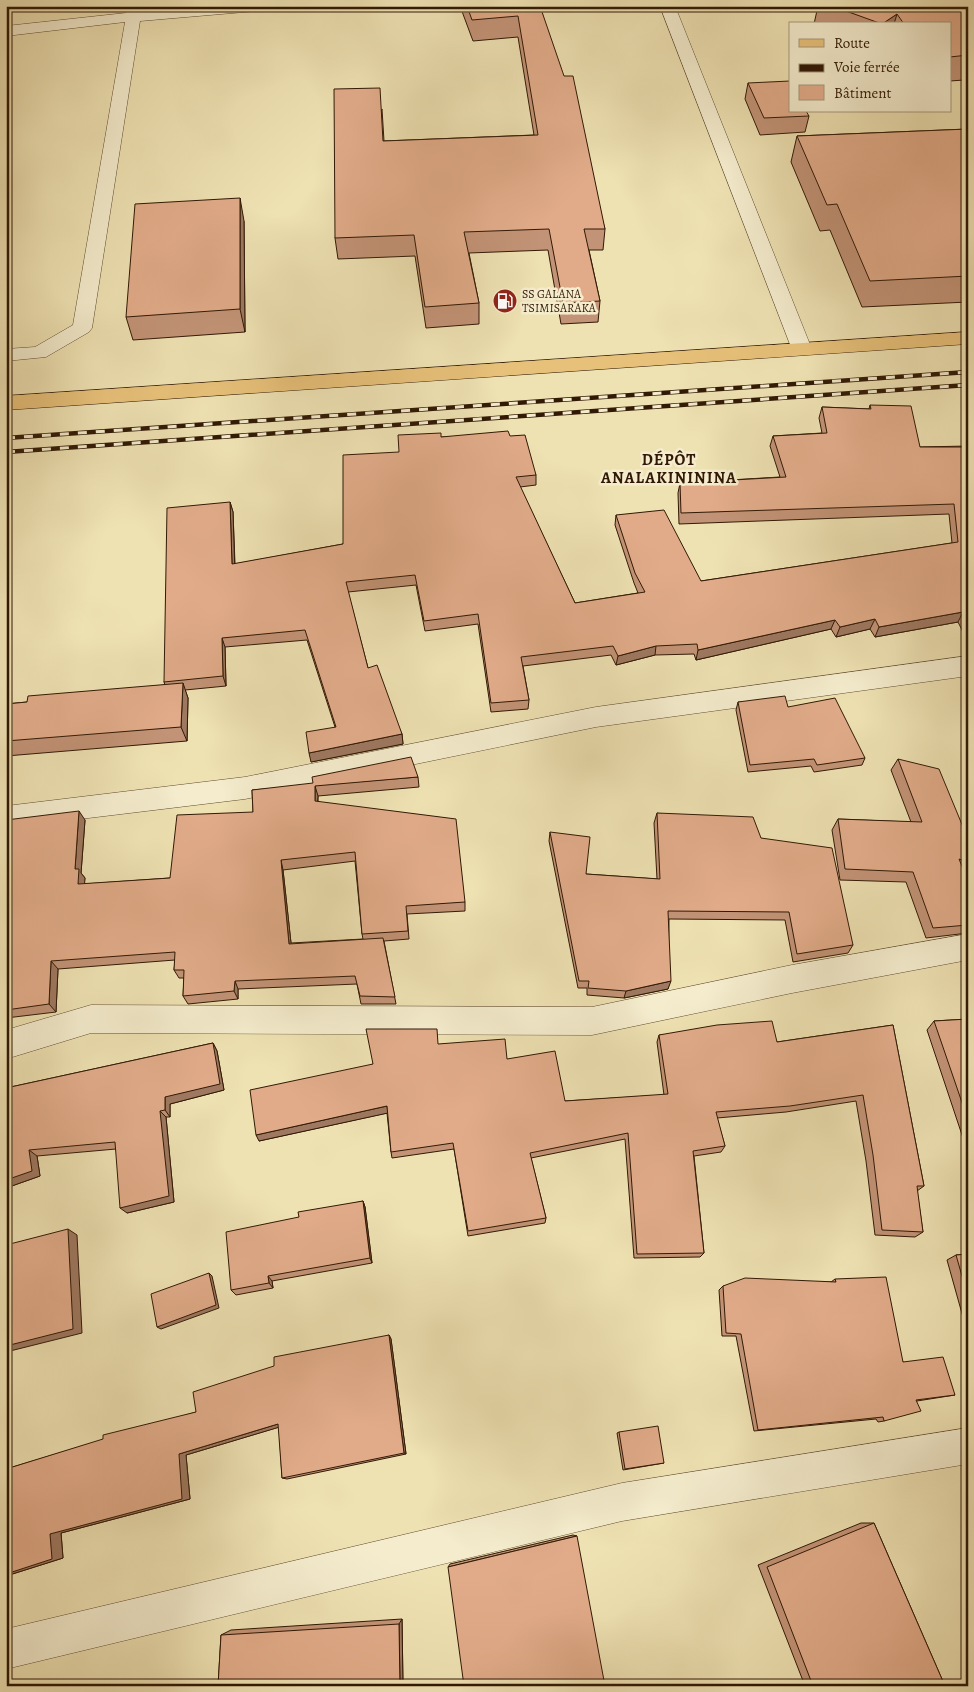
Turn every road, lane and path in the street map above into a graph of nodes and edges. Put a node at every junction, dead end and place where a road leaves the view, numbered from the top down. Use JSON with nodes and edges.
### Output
{"nodes":[{"id":1,"x":268,"y":6,"type":"edge"},
{"id":2,"x":667,"y":6,"type":"edge"},
{"id":3,"x":134,"y":12,"type":"edge"},
{"id":4,"x":6,"y":31,"type":"edge"},
{"id":5,"x":968,"y":338,"type":"edge"},
{"id":6,"x":801,"y":347,"type":"junction"},
{"id":7,"x":6,"y":355,"type":"edge"},
{"id":8,"x":6,"y":403,"type":"edge"},
{"id":9,"x":968,"y":666,"type":"edge"},
{"id":10,"x":6,"y":817,"type":"edge"},
{"id":11,"x":968,"y":947,"type":"edge"},
{"id":12,"x":6,"y":1045,"type":"edge"},
{"id":13,"x":968,"y":1446,"type":"edge"},
{"id":14,"x":6,"y":1649,"type":"edge"}],
"edges":[{"from":1,"to":3,"type":"street"},
{"from":2,"to":6,"type":"street"},
{"from":3,"to":4,"type":"street"},
{"from":3,"to":7,"type":"street"},
{"from":5,"to":6,"type":"main road"},
{"from":6,"to":8,"type":"main road"},
{"from":9,"to":10,"type":"street"},
{"from":11,"to":12,"type":"street"},
{"from":13,"to":14,"type":"street"}]}
